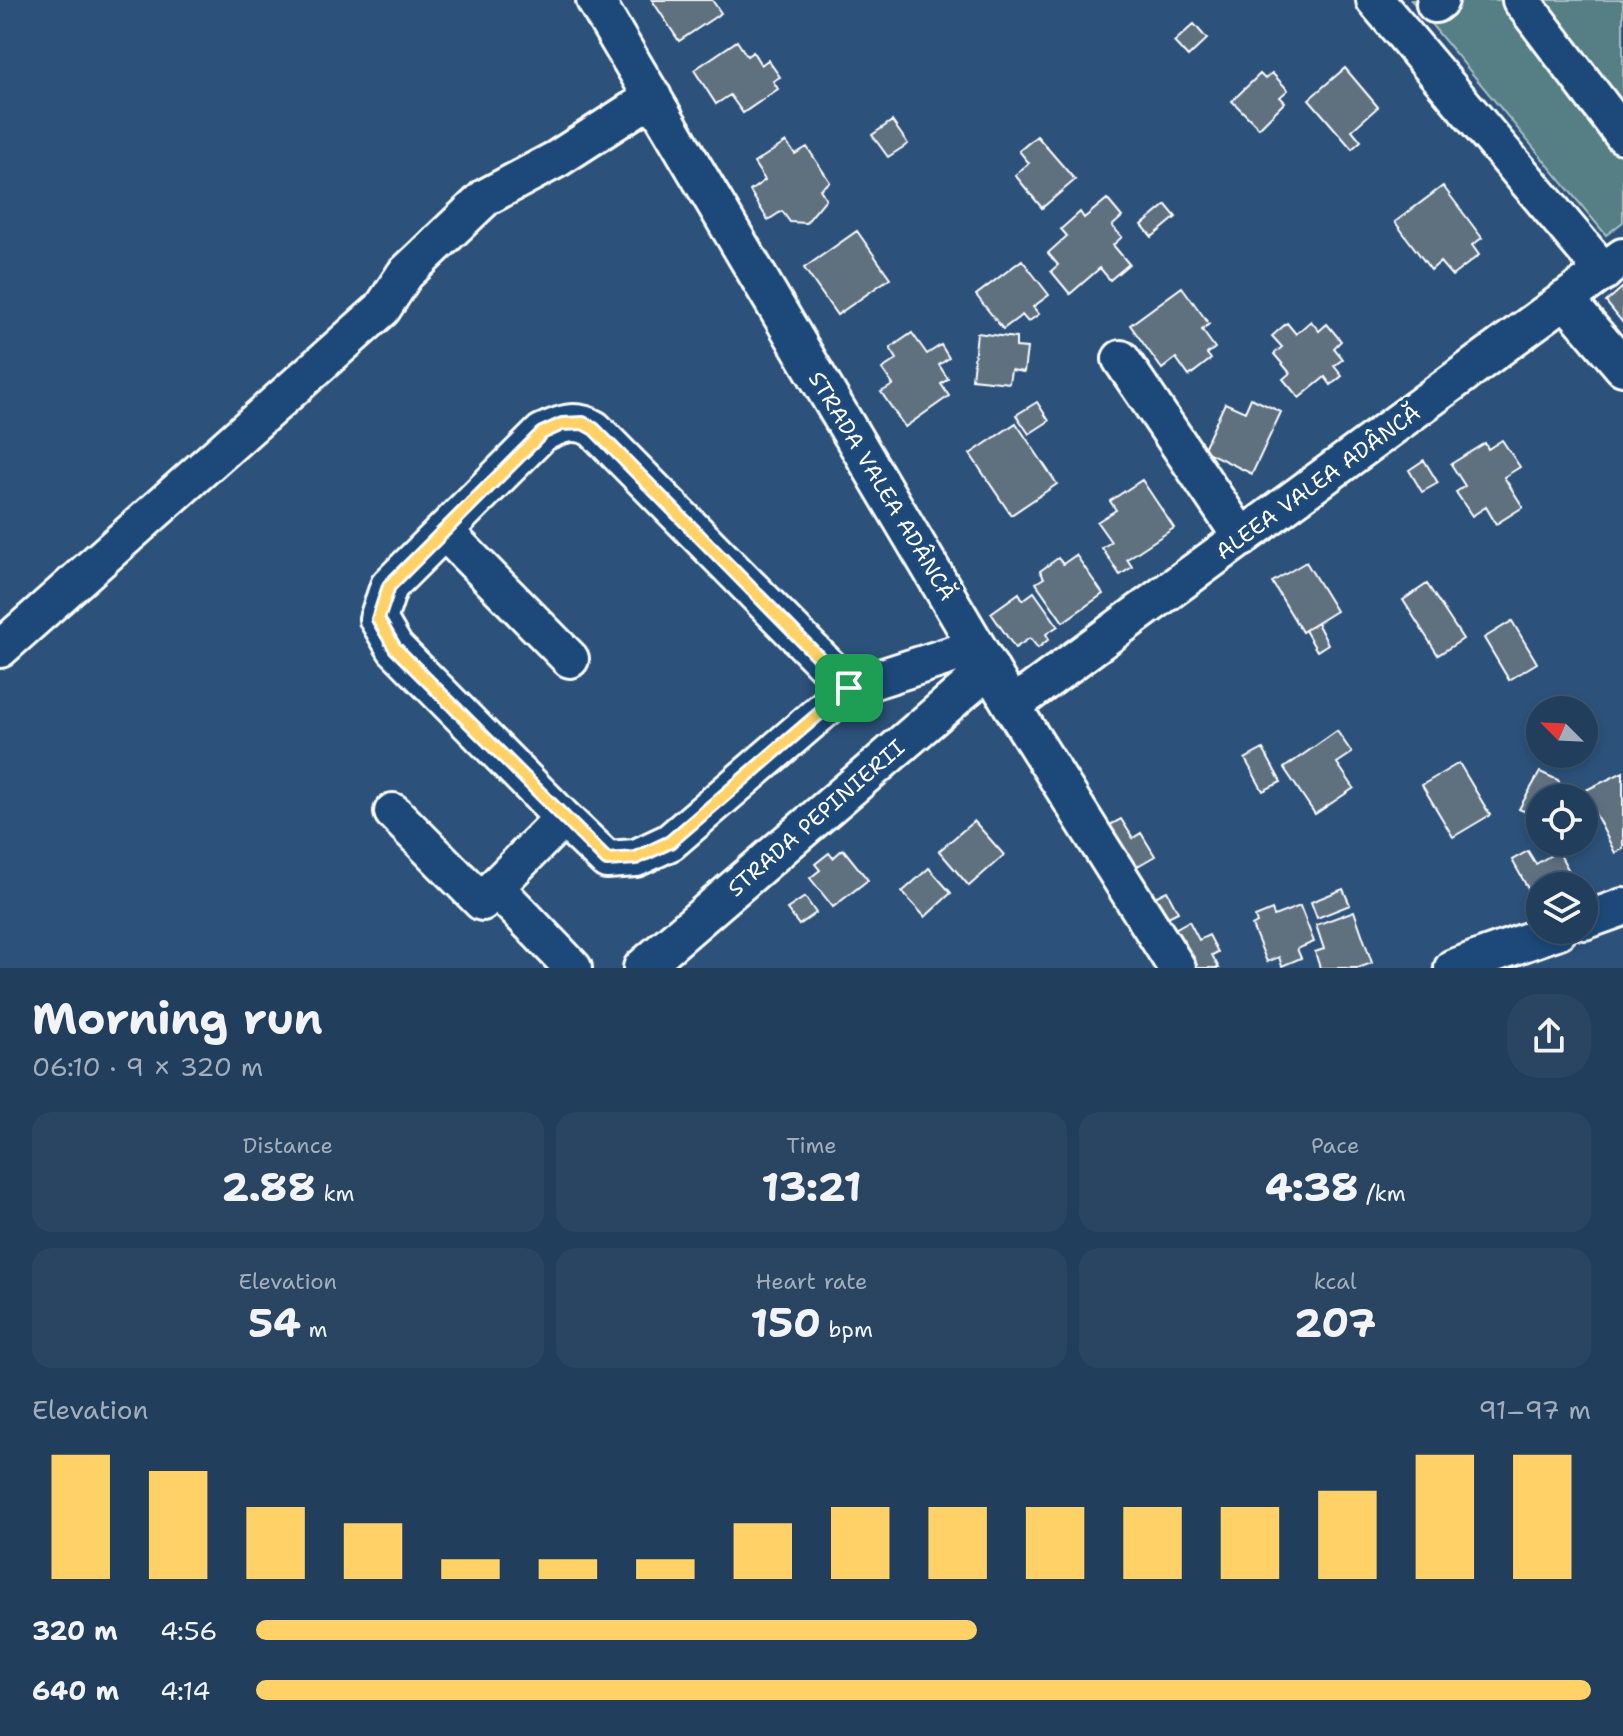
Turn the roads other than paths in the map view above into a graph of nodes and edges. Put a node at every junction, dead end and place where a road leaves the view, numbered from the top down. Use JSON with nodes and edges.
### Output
{"nodes":[{"id":1,"x":595,"y":0,"type":"edge"},
{"id":2,"x":1375,"y":0,"type":"edge"},
{"id":3,"x":1521,"y":0,"type":"edge"},
{"id":4,"x":653,"y":97,"type":"junction"},
{"id":5,"x":1623,"y":135,"type":"edge"},
{"id":6,"x":1613,"y":264,"type":"edge"},
{"id":7,"x":1565,"y":299,"type":"junction"},
{"id":8,"x":1121,"y":359,"type":"dead end"},
{"id":9,"x":1623,"y":367,"type":"edge"},
{"id":10,"x":444,"y":531,"type":"junction"},
{"id":11,"x":1242,"y":538,"type":"junction"},
{"id":12,"x":0,"y":649,"type":"edge"},
{"id":13,"x":984,"y":658,"type":"junction"},
{"id":14,"x":570,"y":659,"type":"dead end"},
{"id":15,"x":849,"y":688,"type":"junction"},
{"id":16,"x":1012,"y":706,"type":"junction"},
{"id":17,"x":393,"y":812,"type":"dead end"},
{"id":18,"x":563,"y":818,"type":"junction"},
{"id":19,"x":495,"y":887,"type":"junction"},
{"id":20,"x":1623,"y":907,"type":"edge"},
{"id":21,"x":1598,"y":916,"type":"edge"},
{"id":22,"x":1526,"y":942,"type":"edge"},
{"id":23,"x":573,"y":968,"type":"edge"},
{"id":24,"x":642,"y":968,"type":"edge"},
{"id":25,"x":1177,"y":968,"type":"edge"},
{"id":26,"x":1453,"y":968,"type":"edge"}],
"edges":[{"from":1,"to":4,"type":"street","name":"STRADA VALEA ADÂNCĂ"},
{"from":2,"to":6,"type":"street"},
{"from":3,"to":5,"type":"street"},
{"from":4,"to":12,"type":"street"},
{"from":4,"to":13,"type":"street","name":"STRADA VALEA ADÂNCĂ"},
{"from":6,"to":7,"type":"street","name":"ALEEA VALEA ADÂNCĂ"},
{"from":7,"to":9,"type":"street"},
{"from":7,"to":11,"type":"street","name":"ALEEA VALEA ADÂNCĂ"},
{"from":8,"to":11,"type":"street"},
{"from":10,"to":14,"type":"street"},
{"from":10,"to":15,"type":"street"},
{"from":10,"to":18,"type":"street"},
{"from":11,"to":16,"type":"street","name":"ALEEA VALEA ADÂNCĂ"},
{"from":13,"to":15,"type":"street"},
{"from":13,"to":16,"type":"street","name":"STRADA VALEA ADÂNCĂ"},
{"from":13,"to":24,"type":"street","name":"STRADA PEPINIERII"},
{"from":15,"to":18,"type":"street"},
{"from":16,"to":25,"type":"street","name":"STRADA VALEA ADÂNCĂ"},
{"from":17,"to":19,"type":"street"},
{"from":18,"to":19,"type":"street"},
{"from":19,"to":23,"type":"street"},
{"from":20,"to":21,"type":"street"},
{"from":22,"to":26,"type":"street"}]}
